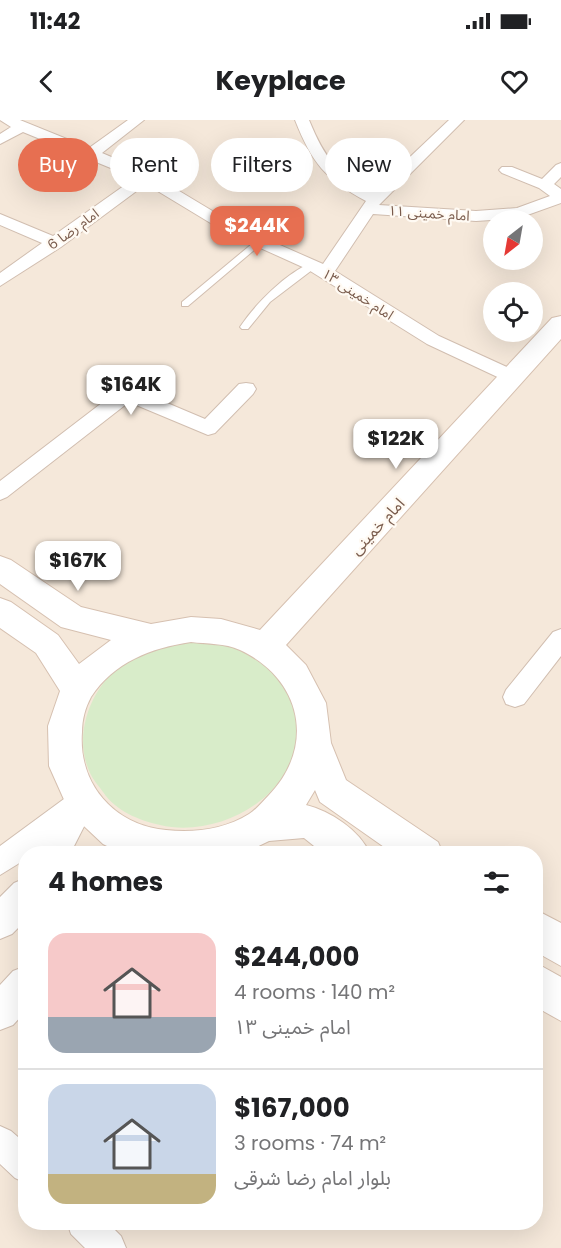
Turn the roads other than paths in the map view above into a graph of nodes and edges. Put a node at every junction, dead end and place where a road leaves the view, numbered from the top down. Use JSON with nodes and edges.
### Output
{"nodes":[{"id":1,"x":136,"y":120,"type":"edge"},
{"id":2,"x":302,"y":120,"type":"edge"},
{"id":3,"x":457,"y":120,"type":"edge"},
{"id":4,"x":15,"y":123,"type":"edge"},
{"id":5,"x":52,"y":138,"type":"edge"},
{"id":6,"x":0,"y":140,"type":"edge"},
{"id":7,"x":98,"y":149,"type":"edge"},
{"id":8,"x":561,"y":168,"type":"edge"},
{"id":9,"x":507,"y":170,"type":"dead end"},
{"id":10,"x":545,"y":185,"type":"junction"},
{"id":11,"x":125,"y":192,"type":"edge"},
{"id":12,"x":171,"y":192,"type":"edge"},
{"id":13,"x":561,"y":197,"type":"edge"},
{"id":14,"x":371,"y":204,"type":"junction"},
{"id":15,"x":0,"y":219,"type":"edge"},
{"id":16,"x":262,"y":240,"type":"junction"},
{"id":17,"x":54,"y":243,"type":"junction"},
{"id":18,"x":319,"y":269,"type":"junction"},
{"id":19,"x":0,"y":281,"type":"edge"},
{"id":20,"x":185,"y":304,"type":"dead end"},
{"id":21,"x":561,"y":324,"type":"edge"},
{"id":22,"x":245,"y":327,"type":"dead end"},
{"id":23,"x":513,"y":377,"type":"junction"},
{"id":24,"x":246,"y":389,"type":"dead end"},
{"id":25,"x":0,"y":492,"type":"edge"},
{"id":26,"x":0,"y":568,"type":"edge"},
{"id":27,"x":0,"y":611,"type":"edge"},
{"id":28,"x":148,"y":636,"type":"junction"},
{"id":29,"x":561,"y":639,"type":"edge"},
{"id":30,"x":265,"y":647,"type":"junction"},
{"id":31,"x":78,"y":690,"type":"junction"},
{"id":32,"x":515,"y":697,"type":"dead end"},
{"id":33,"x":314,"y":744,"type":"junction"},
{"id":34,"x":81,"y":801,"type":"junction"},
{"id":35,"x":266,"y":822,"type":"junction"},
{"id":36,"x":21,"y":846,"type":"edge"},
{"id":37,"x":56,"y":846,"type":"edge"},
{"id":38,"x":149,"y":846,"type":"edge"},
{"id":39,"x":209,"y":846,"type":"edge"},
{"id":40,"x":341,"y":846,"type":"edge"},
{"id":41,"x":413,"y":846,"type":"edge"},
{"id":42,"x":18,"y":848,"type":"edge"},
{"id":43,"x":0,"y":862,"type":"edge"},
{"id":44,"x":18,"y":903,"type":"edge"},
{"id":45,"x":0,"y":922,"type":"edge"},
{"id":46,"x":543,"y":934,"type":"edge"},
{"id":47,"x":561,"y":946,"type":"edge"},
{"id":48,"x":543,"y":988,"type":"edge"},
{"id":49,"x":18,"y":993,"type":"edge"},
{"id":50,"x":561,"y":1001,"type":"edge"},
{"id":51,"x":0,"y":1012,"type":"edge"},
{"id":52,"x":0,"y":1142,"type":"edge"},
{"id":53,"x":18,"y":1159,"type":"edge"},
{"id":54,"x":91,"y":1230,"type":"edge"},
{"id":55,"x":109,"y":1248,"type":"edge"}],
"edges":[{"from":1,"to":7,"type":"street"},
{"from":2,"to":14,"type":"street"},
{"from":3,"to":14,"type":"street"},
{"from":4,"to":5,"type":"street","name":"امام خمینی ۱۳"},
{"from":4,"to":6,"type":"street"},
{"from":8,"to":10,"type":"street"},
{"from":9,"to":10,"type":"street"},
{"from":10,"to":13,"type":"street"},
{"from":11,"to":17,"type":"street","name":"امام رضا 6"},
{"from":12,"to":16,"type":"street","name":"امام خمینی ۱۳"},
{"from":13,"to":14,"type":"street","name":"امام خمینی ۱۱"},
{"from":14,"to":18,"type":"street"},
{"from":15,"to":17,"type":"street"},
{"from":16,"to":18,"type":"street","name":"امام خمینی ۱۳"},
{"from":16,"to":20,"type":"lane"},
{"from":17,"to":19,"type":"street","name":"امام رضا 6"},
{"from":18,"to":22,"type":"lane"},
{"from":18,"to":23,"type":"street","name":"امام خمینی ۱۳"},
{"from":21,"to":23,"type":"main road","name":"امام خمینی"},
{"from":23,"to":30,"type":"main road","name":"امام خمینی"},
{"from":24,"to":25,"type":"street"},
{"from":26,"to":28,"type":"main road"},
{"from":27,"to":31,"type":"main road"},
{"from":28,"to":30,"type":"main road"},
{"from":28,"to":31,"type":"main road"},
{"from":29,"to":32,"type":"street"},
{"from":30,"to":33,"type":"main road"},
{"from":31,"to":34,"type":"main road"},
{"from":33,"to":35,"type":"main road"},
{"from":33,"to":41,"type":"main road"},
{"from":34,"to":36,"type":"street"},
{"from":34,"to":37,"type":"street"},
{"from":34,"to":38,"type":"main road"},
{"from":35,"to":39,"type":"main road"},
{"from":35,"to":40,"type":"main road"},
{"from":42,"to":43,"type":"street"},
{"from":44,"to":45,"type":"street"},
{"from":46,"to":47,"type":"main road"},
{"from":48,"to":50,"type":"main road"},
{"from":49,"to":51,"type":"street"},
{"from":52,"to":53,"type":"street"},
{"from":54,"to":55,"type":"street"}]}
